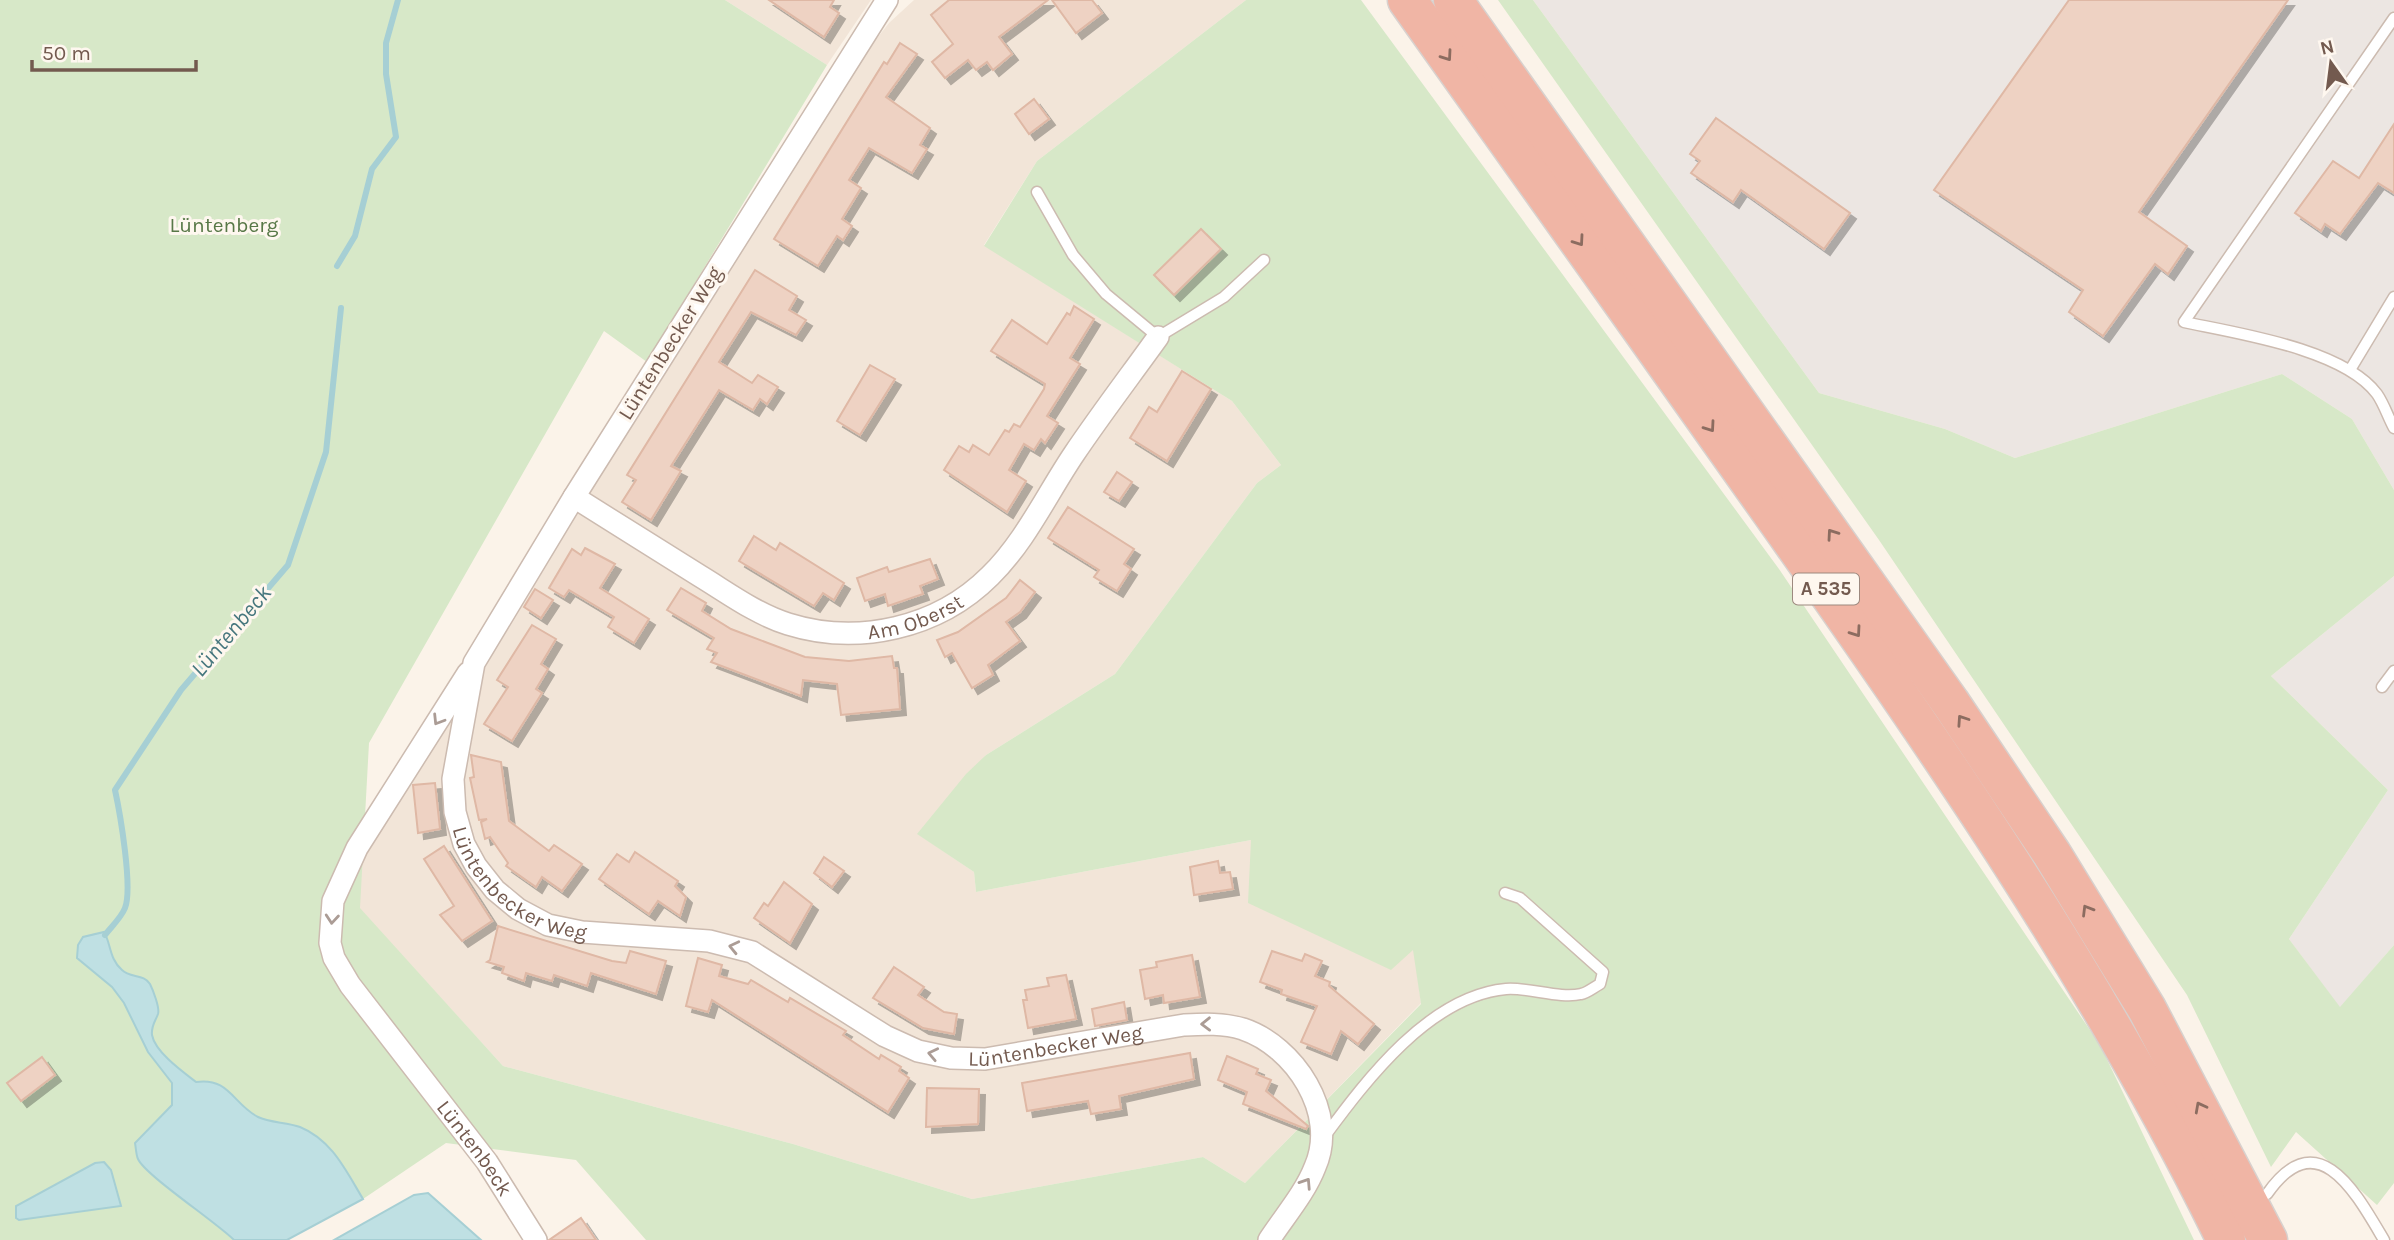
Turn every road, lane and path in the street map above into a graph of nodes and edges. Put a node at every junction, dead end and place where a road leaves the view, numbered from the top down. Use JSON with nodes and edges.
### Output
{"nodes":[{"id":1,"x":887,"y":0,"type":"edge"},
{"id":2,"x":1407,"y":0,"type":"edge"},
{"id":3,"x":1453,"y":0,"type":"edge"},
{"id":4,"x":2394,"y":18,"type":"edge"},
{"id":5,"x":1037,"y":192,"type":"dead end"},
{"id":6,"x":1264,"y":260,"type":"dead end"},
{"id":7,"x":2394,"y":297,"type":"edge"},
{"id":8,"x":1157,"y":337,"type":"junction"},
{"id":9,"x":2350,"y":370,"type":"junction"},
{"id":10,"x":2394,"y":428,"type":"edge"},
{"id":11,"x":574,"y":497,"type":"junction"},
{"id":12,"x":474,"y":663,"type":"junction"},
{"id":13,"x":2394,"y":671,"type":"edge"},
{"id":14,"x":2382,"y":687,"type":"dead end"},
{"id":15,"x":1505,"y":893,"type":"dead end"},
{"id":16,"x":1321,"y":1141,"type":"junction"},
{"id":17,"x":2267,"y":1194,"type":"dead end"},
{"id":18,"x":536,"y":1240,"type":"edge"},
{"id":19,"x":1269,"y":1240,"type":"edge"},
{"id":20,"x":2226,"y":1240,"type":"edge"},
{"id":21,"x":2268,"y":1240,"type":"edge"},
{"id":22,"x":2384,"y":1240,"type":"edge"}],
"edges":[{"from":1,"to":11,"type":"street","name":"Lüntenbecker Weg"},
{"from":2,"to":20,"type":"highway","number":"A 535","one_way":true},
{"from":21,"to":3,"type":"highway","number":"A 535","one_way":true},
{"from":4,"to":9,"type":"lane"},
{"from":5,"to":8,"type":"lane"},
{"from":6,"to":8,"type":"lane"},
{"from":7,"to":9,"type":"lane"},
{"from":8,"to":11,"type":"street","name":"Am Oberst"},
{"from":9,"to":10,"type":"lane"},
{"from":11,"to":12,"type":"street","name":"Lüntenbecker Weg"},
{"from":16,"to":12,"type":"street","name":"Lüntenbecker Weg","one_way":true},
{"from":12,"to":18,"type":"street","name":"Lüntenbeck","one_way":true},
{"from":13,"to":14,"type":"lane"},
{"from":15,"to":16,"type":"lane"},
{"from":19,"to":16,"type":"street","name":"Lüntenbecker Weg","one_way":true},
{"from":17,"to":22,"type":"lane"}]}
